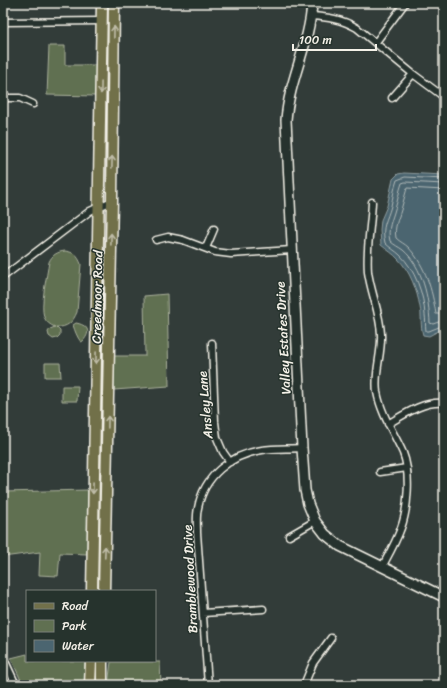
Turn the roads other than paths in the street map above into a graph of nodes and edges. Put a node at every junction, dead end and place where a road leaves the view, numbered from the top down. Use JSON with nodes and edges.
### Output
{"nodes":[{"id":1,"x":102,"y":3,"type":"edge"},
{"id":2,"x":114,"y":3,"type":"edge"},
{"id":3,"x":312,"y":3,"type":"edge"},
{"id":4,"x":405,"y":3,"type":"edge"},
{"id":5,"x":311,"y":16,"type":"junction"},
{"id":6,"x":102,"y":21,"type":"junction"},
{"id":7,"x":3,"y":22,"type":"edge"},
{"id":8,"x":376,"y":42,"type":"junction"},
{"id":9,"x":413,"y":74,"type":"junction"},
{"id":10,"x":444,"y":97,"type":"edge"},
{"id":11,"x":3,"y":98,"type":"edge"},
{"id":12,"x":392,"y":98,"type":"dead end"},
{"id":13,"x":32,"y":104,"type":"dead end"},
{"id":14,"x":112,"y":201,"type":"junction"},
{"id":15,"x":372,"y":202,"type":"dead end"},
{"id":16,"x":99,"y":207,"type":"junction"},
{"id":17,"x":214,"y":229,"type":"dead end"},
{"id":18,"x":156,"y":240,"type":"dead end"},
{"id":19,"x":206,"y":248,"type":"junction"},
{"id":20,"x":292,"y":250,"type":"junction"},
{"id":21,"x":3,"y":276,"type":"edge"},
{"id":22,"x":212,"y":343,"type":"dead end"},
{"id":23,"x":444,"y":403,"type":"edge"},
{"id":24,"x":388,"y":424,"type":"junction"},
{"id":25,"x":302,"y":448,"type":"junction"},
{"id":26,"x":230,"y":462,"type":"junction"},
{"id":27,"x":406,"y":468,"type":"junction"},
{"id":28,"x":380,"y":472,"type":"dead end"},
{"id":29,"x":315,"y":520,"type":"junction"},
{"id":30,"x":289,"y":536,"type":"dead end"},
{"id":31,"x":382,"y":567,"type":"junction"},
{"id":32,"x":92,"y":590,"type":"edge"},
{"id":33,"x":104,"y":590,"type":"edge"},
{"id":34,"x":444,"y":597,"type":"edge"},
{"id":35,"x":263,"y":609,"type":"dead end"},
{"id":36,"x":203,"y":613,"type":"junction"},
{"id":37,"x":331,"y":638,"type":"dead end"},
{"id":38,"x":3,"y":657,"type":"edge"},
{"id":39,"x":91,"y":662,"type":"edge"},
{"id":40,"x":102,"y":662,"type":"edge"},
{"id":41,"x":16,"y":685,"type":"edge"},
{"id":42,"x":90,"y":685,"type":"edge"},
{"id":43,"x":102,"y":685,"type":"edge"},
{"id":44,"x":208,"y":685,"type":"edge"},
{"id":45,"x":304,"y":685,"type":"edge"}],
"edges":[{"from":1,"to":6,"type":"main road","name":"Creedmoor Road"},
{"from":14,"to":2,"type":"main road","name":"Creedmoor Road","one_way":true},
{"from":3,"to":5,"type":"street","name":"Valley Estates Drive"},
{"from":4,"to":8,"type":"street"},
{"from":5,"to":8,"type":"street"},
{"from":5,"to":20,"type":"street","name":"Valley Estates Drive"},
{"from":6,"to":7,"type":"street"},
{"from":6,"to":16,"type":"main road","name":"Creedmoor Road","one_way":true},
{"from":8,"to":9,"type":"street"},
{"from":9,"to":10,"type":"street"},
{"from":9,"to":12,"type":"street"},
{"from":11,"to":13,"type":"street"},
{"from":14,"to":16,"type":"street"},
{"from":33,"to":14,"type":"main road","name":"Creedmoor Road","one_way":true},
{"from":15,"to":24,"type":"street"},
{"from":16,"to":21,"type":"street"},
{"from":16,"to":32,"type":"main road","name":"Creedmoor Road","one_way":true},
{"from":17,"to":19,"type":"street"},
{"from":18,"to":19,"type":"street"},
{"from":19,"to":20,"type":"street"},
{"from":20,"to":25,"type":"street","name":"Valley Estates Drive"},
{"from":22,"to":26,"type":"street","name":"Ansley Lane"},
{"from":23,"to":24,"type":"street"},
{"from":24,"to":27,"type":"street"},
{"from":25,"to":26,"type":"street","name":"Bramblewood Drive"},
{"from":25,"to":29,"type":"street","name":"Valley Estates Drive"},
{"from":26,"to":36,"type":"street","name":"Bramblewood Drive"},
{"from":27,"to":28,"type":"street"},
{"from":27,"to":31,"type":"street"},
{"from":29,"to":30,"type":"street"},
{"from":29,"to":31,"type":"street","name":"Valley Estates Drive"},
{"from":31,"to":34,"type":"street","name":"Valley Estates Drive"},
{"from":35,"to":36,"type":"street"},
{"from":36,"to":44,"type":"street","name":"Bramblewood Drive"},
{"from":37,"to":45,"type":"street"},
{"from":38,"to":41,"type":"street"},
{"from":39,"to":42,"type":"main road"},
{"from":40,"to":43,"type":"main road"}]}
